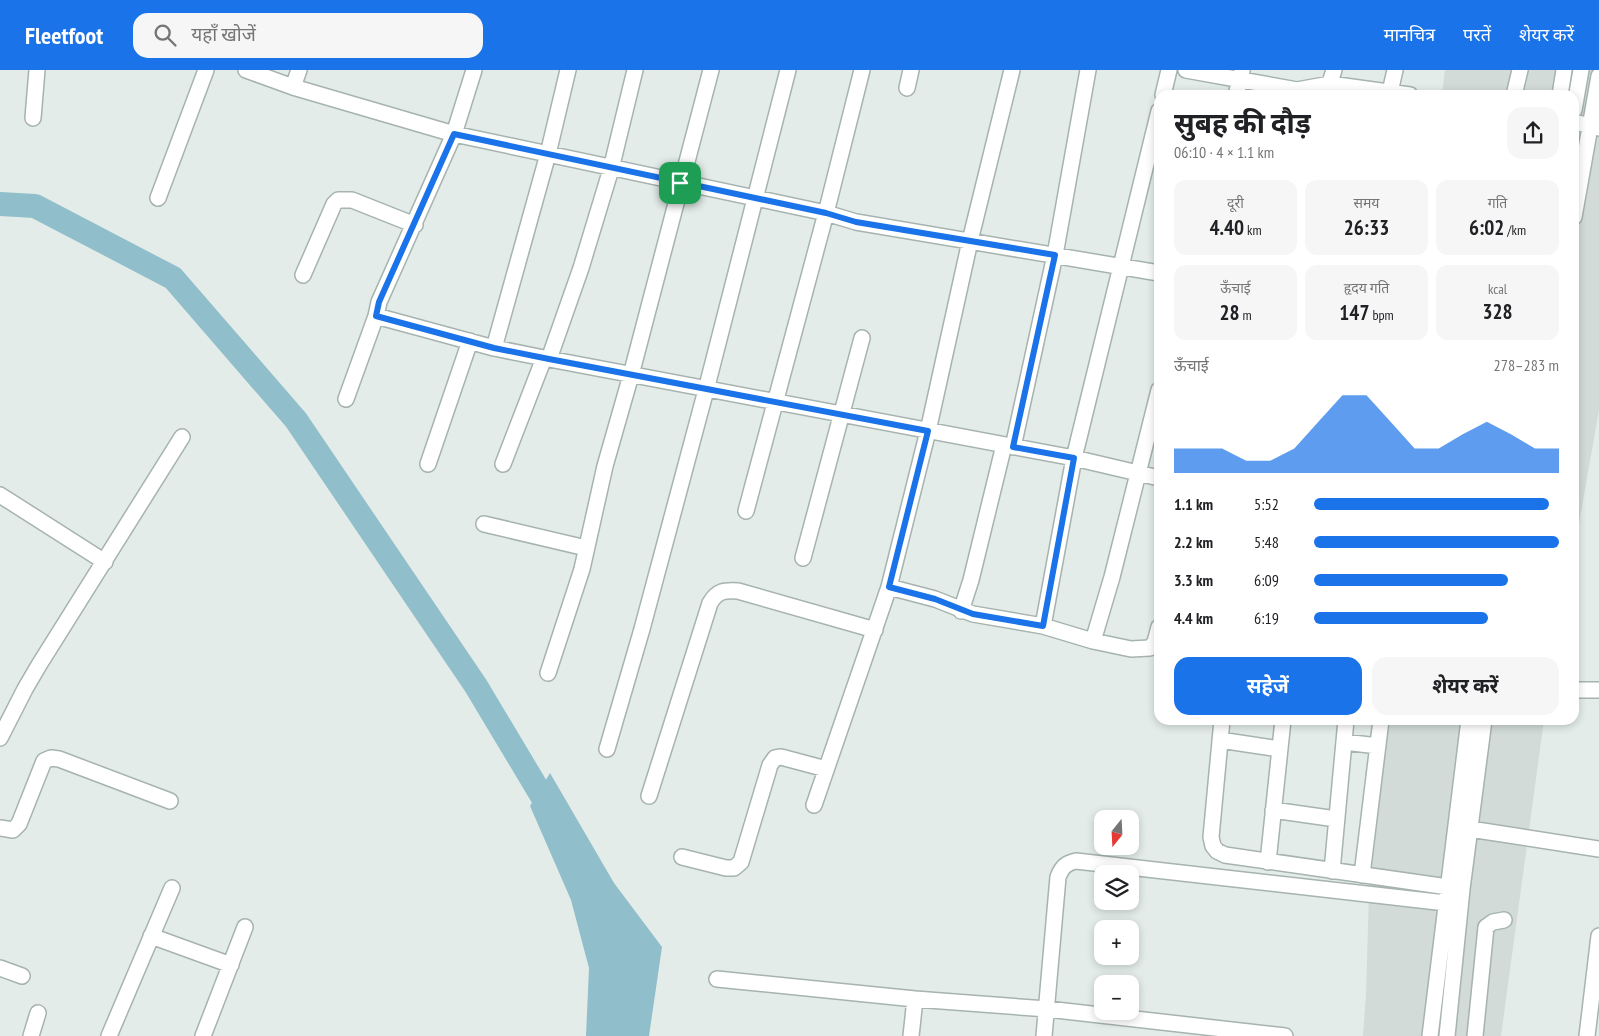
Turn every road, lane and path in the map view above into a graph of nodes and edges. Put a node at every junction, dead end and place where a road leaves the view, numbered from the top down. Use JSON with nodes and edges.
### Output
{"nodes":[{"id":1,"x":36,"y":70,"type":"edge"},
{"id":2,"x":206,"y":70,"type":"edge"},
{"id":3,"x":246,"y":70,"type":"edge"},
{"id":4,"x":299,"y":70,"type":"edge"},
{"id":5,"x":474,"y":70,"type":"edge"},
{"id":6,"x":568,"y":70,"type":"edge"},
{"id":7,"x":635,"y":70,"type":"edge"},
{"id":8,"x":711,"y":70,"type":"edge"},
{"id":9,"x":788,"y":70,"type":"edge"},
{"id":10,"x":862,"y":70,"type":"edge"},
{"id":11,"x":912,"y":70,"type":"edge"},
{"id":12,"x":1012,"y":70,"type":"edge"},
{"id":13,"x":1088,"y":70,"type":"edge"},
{"id":14,"x":1169,"y":70,"type":"edge"},
{"id":15,"x":1186,"y":70,"type":"edge"},
{"id":16,"x":1395,"y":70,"type":"edge"},
{"id":17,"x":1520,"y":70,"type":"edge"},
{"id":18,"x":1564,"y":70,"type":"edge"},
{"id":19,"x":1581,"y":70,"type":"edge"},
{"id":20,"x":1241,"y":75,"type":"edge"},
{"id":21,"x":1599,"y":76,"type":"edge"},
{"id":22,"x":1330,"y":83,"type":"edge"},
{"id":23,"x":293,"y":87,"type":"junction"},
{"id":24,"x":906,"y":88,"type":"dead end"},
{"id":25,"x":1164,"y":90,"type":"edge"},
{"id":26,"x":1237,"y":90,"type":"edge"},
{"id":27,"x":1290,"y":90,"type":"edge"},
{"id":28,"x":1304,"y":90,"type":"edge"},
{"id":29,"x":1377,"y":90,"type":"edge"},
{"id":30,"x":1390,"y":90,"type":"edge"},
{"id":31,"x":1515,"y":90,"type":"edge"},
{"id":32,"x":1561,"y":90,"type":"edge"},
{"id":33,"x":1578,"y":90,"type":"edge"},
{"id":34,"x":33,"y":118,"type":"dead end"},
{"id":35,"x":1579,"y":123,"type":"edge"},
{"id":36,"x":1595,"y":127,"type":"edge"},
{"id":37,"x":1154,"y":131,"type":"edge"},
{"id":38,"x":454,"y":134,"type":"junction"},
{"id":39,"x":548,"y":154,"type":"junction"},
{"id":40,"x":611,"y":169,"type":"junction"},
{"id":41,"x":680,"y":183,"type":"junction"},
{"id":42,"x":1579,"y":196,"type":"edge"},
{"id":43,"x":158,"y":198,"type":"dead end"},
{"id":44,"x":756,"y":198,"type":"junction"},
{"id":45,"x":826,"y":213,"type":"junction"},
{"id":46,"x":415,"y":225,"type":"junction"},
{"id":47,"x":970,"y":241,"type":"junction"},
{"id":48,"x":1055,"y":255,"type":"junction"},
{"id":49,"x":1120,"y":266,"type":"junction"},
{"id":50,"x":1154,"y":272,"type":"edge"},
{"id":51,"x":303,"y":275,"type":"dead end"},
{"id":52,"x":376,"y":316,"type":"junction"},
{"id":53,"x":862,"y":338,"type":"dead end"},
{"id":54,"x":470,"y":341,"type":"junction"},
{"id":55,"x":494,"y":348,"type":"junction"},
{"id":56,"x":547,"y":358,"type":"junction"},
{"id":57,"x":631,"y":375,"type":"junction"},
{"id":58,"x":706,"y":390,"type":"junction"},
{"id":59,"x":346,"y":399,"type":"dead end"},
{"id":60,"x":775,"y":402,"type":"junction"},
{"id":61,"x":1154,"y":410,"type":"edge"},
{"id":62,"x":842,"y":416,"type":"junction"},
{"id":63,"x":928,"y":431,"type":"junction"},
{"id":64,"x":182,"y":437,"type":"dead end"},
{"id":65,"x":1008,"y":446,"type":"junction"},
{"id":66,"x":1074,"y":458,"type":"junction"},
{"id":67,"x":428,"y":464,"type":"dead end"},
{"id":68,"x":503,"y":464,"type":"dead end"},
{"id":69,"x":1138,"y":474,"type":"junction"},
{"id":70,"x":1154,"y":477,"type":"edge"},
{"id":71,"x":0,"y":496,"type":"edge"},
{"id":72,"x":746,"y":511,"type":"dead end"},
{"id":73,"x":484,"y":524,"type":"dead end"},
{"id":74,"x":586,"y":548,"type":"junction"},
{"id":75,"x":803,"y":558,"type":"dead end"},
{"id":76,"x":105,"y":562,"type":"junction"},
{"id":77,"x":889,"y":587,"type":"junction"},
{"id":78,"x":962,"y":611,"type":"junction"},
{"id":79,"x":1043,"y":626,"type":"junction"},
{"id":80,"x":875,"y":630,"type":"junction"},
{"id":81,"x":1093,"y":641,"type":"junction"},
{"id":82,"x":1154,"y":643,"type":"edge"},
{"id":83,"x":548,"y":673,"type":"dead end"},
{"id":84,"x":1579,"y":690,"type":"edge"},
{"id":85,"x":1599,"y":690,"type":"edge"},
{"id":86,"x":1222,"y":725,"type":"edge"},
{"id":87,"x":1282,"y":725,"type":"edge"},
{"id":88,"x":1346,"y":725,"type":"edge"},
{"id":89,"x":1380,"y":725,"type":"edge"},
{"id":90,"x":1469,"y":725,"type":"edge"},
{"id":91,"x":1483,"y":725,"type":"edge"},
{"id":92,"x":0,"y":738,"type":"edge"},
{"id":93,"x":1220,"y":740,"type":"junction"},
{"id":94,"x":1344,"y":742,"type":"junction"},
{"id":95,"x":1378,"y":746,"type":"junction"},
{"id":96,"x":607,"y":749,"type":"dead end"},
{"id":97,"x":1280,"y":749,"type":"junction"},
{"id":98,"x":826,"y":769,"type":"junction"},
{"id":99,"x":649,"y":796,"type":"dead end"},
{"id":100,"x":170,"y":801,"type":"dead end"},
{"id":101,"x":814,"y":805,"type":"dead end"},
{"id":102,"x":1273,"y":810,"type":"junction"},
{"id":103,"x":1336,"y":819,"type":"junction"},
{"id":104,"x":0,"y":828,"type":"edge"},
{"id":105,"x":1470,"y":829,"type":"junction"},
{"id":106,"x":1599,"y":849,"type":"edge"},
{"id":107,"x":682,"y":857,"type":"dead end"},
{"id":108,"x":1268,"y":862,"type":"junction"},
{"id":109,"x":1332,"y":871,"type":"junction"},
{"id":110,"x":1362,"y":875,"type":"junction"},
{"id":111,"x":172,"y":888,"type":"dead end"},
{"id":112,"x":1455,"y":888,"type":"junction"},
{"id":113,"x":1446,"y":903,"type":"junction"},
{"id":114,"x":1504,"y":920,"type":"dead end"},
{"id":115,"x":245,"y":927,"type":"dead end"},
{"id":116,"x":151,"y":936,"type":"junction"},
{"id":117,"x":1599,"y":936,"type":"edge"},
{"id":118,"x":231,"y":965,"type":"junction"},
{"id":119,"x":0,"y":968,"type":"edge"},
{"id":120,"x":22,"y":976,"type":"dead end"},
{"id":121,"x":717,"y":979,"type":"dead end"},
{"id":122,"x":915,"y":999,"type":"junction"},
{"id":123,"x":1047,"y":1009,"type":"junction"},
{"id":124,"x":1595,"y":1010,"type":"edge"},
{"id":125,"x":38,"y":1013,"type":"dead end"},
{"id":126,"x":31,"y":1036,"type":"edge"},
{"id":127,"x":109,"y":1036,"type":"edge"},
{"id":128,"x":203,"y":1036,"type":"edge"},
{"id":129,"x":911,"y":1036,"type":"edge"},
{"id":130,"x":1044,"y":1036,"type":"edge"},
{"id":131,"x":1285,"y":1036,"type":"edge"},
{"id":132,"x":1430,"y":1036,"type":"edge"},
{"id":133,"x":1446,"y":1036,"type":"edge"},
{"id":134,"x":1475,"y":1036,"type":"edge"},
{"id":135,"x":1587,"y":1036,"type":"edge"}],
"edges":[{"from":1,"to":34,"type":"street"},
{"from":2,"to":43,"type":"street"},
{"from":3,"to":23,"type":"street"},
{"from":4,"to":23,"type":"street"},
{"from":5,"to":38,"type":"street"},
{"from":6,"to":39,"type":"street"},
{"from":7,"to":40,"type":"street"},
{"from":8,"to":41,"type":"street"},
{"from":9,"to":44,"type":"street"},
{"from":10,"to":45,"type":"street"},
{"from":11,"to":24,"type":"street"},
{"from":12,"to":47,"type":"street"},
{"from":13,"to":48,"type":"street"},
{"from":14,"to":25,"type":"street"},
{"from":15,"to":20,"type":"street"},
{"from":16,"to":30,"type":"street"},
{"from":17,"to":31,"type":"street"},
{"from":18,"to":32,"type":"street"},
{"from":19,"to":33,"type":"street"},
{"from":20,"to":26,"type":"street"},
{"from":20,"to":27,"type":"street"},
{"from":21,"to":36,"type":"street"},
{"from":22,"to":28,"type":"street"},
{"from":22,"to":29,"type":"street"},
{"from":23,"to":38,"type":"street"},
{"from":35,"to":36,"type":"street"},
{"from":36,"to":42,"type":"street"},
{"from":37,"to":49,"type":"street"},
{"from":38,"to":39,"type":"street"},
{"from":38,"to":46,"type":"street"},
{"from":39,"to":40,"type":"street"},
{"from":39,"to":55,"type":"street"},
{"from":40,"to":41,"type":"street"},
{"from":40,"to":56,"type":"street"},
{"from":41,"to":44,"type":"street"},
{"from":41,"to":57,"type":"street"},
{"from":44,"to":45,"type":"street"},
{"from":44,"to":58,"type":"street"},
{"from":45,"to":47,"type":"street"},
{"from":45,"to":60,"type":"street"},
{"from":46,"to":51,"type":"street"},
{"from":46,"to":52,"type":"street"},
{"from":47,"to":48,"type":"street"},
{"from":47,"to":63,"type":"street"},
{"from":48,"to":49,"type":"street"},
{"from":48,"to":65,"type":"street"},
{"from":49,"to":50,"type":"street"},
{"from":49,"to":66,"type":"street"},
{"from":52,"to":54,"type":"street"},
{"from":52,"to":59,"type":"street"},
{"from":53,"to":62,"type":"street"},
{"from":54,"to":55,"type":"street"},
{"from":54,"to":67,"type":"street"},
{"from":55,"to":56,"type":"street"},
{"from":56,"to":57,"type":"street"},
{"from":56,"to":68,"type":"street"},
{"from":57,"to":58,"type":"street"},
{"from":57,"to":74,"type":"street"},
{"from":58,"to":60,"type":"street"},
{"from":58,"to":96,"type":"street"},
{"from":60,"to":62,"type":"street"},
{"from":60,"to":72,"type":"street"},
{"from":61,"to":69,"type":"street"},
{"from":62,"to":63,"type":"street"},
{"from":62,"to":75,"type":"street"},
{"from":63,"to":65,"type":"street"},
{"from":63,"to":77,"type":"street"},
{"from":64,"to":76,"type":"street"},
{"from":65,"to":66,"type":"street"},
{"from":65,"to":78,"type":"street"},
{"from":66,"to":69,"type":"street"},
{"from":66,"to":79,"type":"street"},
{"from":69,"to":70,"type":"street"},
{"from":69,"to":81,"type":"street"},
{"from":71,"to":76,"type":"street"},
{"from":73,"to":74,"type":"street"},
{"from":74,"to":83,"type":"street"},
{"from":76,"to":92,"type":"street"},
{"from":77,"to":78,"type":"street"},
{"from":77,"to":80,"type":"street"},
{"from":78,"to":79,"type":"street"},
{"from":79,"to":81,"type":"street"},
{"from":80,"to":98,"type":"street"},
{"from":80,"to":99,"type":"street"},
{"from":81,"to":82,"type":"street"},
{"from":84,"to":85,"type":"street"},
{"from":86,"to":93,"type":"street"},
{"from":87,"to":97,"type":"street"},
{"from":88,"to":94,"type":"street"},
{"from":89,"to":95,"type":"street"},
{"from":90,"to":112,"type":"street"},
{"from":91,"to":105,"type":"street"},
{"from":93,"to":97,"type":"street"},
{"from":93,"to":108,"type":"street"},
{"from":94,"to":95,"type":"street"},
{"from":94,"to":103,"type":"street"},
{"from":95,"to":110,"type":"street"},
{"from":97,"to":102,"type":"street"},
{"from":98,"to":101,"type":"street"},
{"from":98,"to":107,"type":"street"},
{"from":100,"to":104,"type":"street"},
{"from":102,"to":103,"type":"street"},
{"from":102,"to":108,"type":"street"},
{"from":103,"to":109,"type":"street"},
{"from":105,"to":106,"type":"street"},
{"from":105,"to":112,"type":"street"},
{"from":108,"to":109,"type":"street"},
{"from":109,"to":110,"type":"street"},
{"from":110,"to":112,"type":"street"},
{"from":111,"to":116,"type":"street"},
{"from":112,"to":113,"type":"street"},
{"from":112,"to":133,"type":"street"},
{"from":113,"to":123,"type":"street"},
{"from":113,"to":132,"type":"street"},
{"from":114,"to":134,"type":"street"},
{"from":115,"to":118,"type":"street"},
{"from":116,"to":118,"type":"street"},
{"from":116,"to":127,"type":"street"},
{"from":117,"to":124,"type":"street"},
{"from":118,"to":128,"type":"street"},
{"from":119,"to":120,"type":"street"},
{"from":121,"to":122,"type":"street"},
{"from":122,"to":123,"type":"street"},
{"from":122,"to":129,"type":"street"},
{"from":123,"to":130,"type":"street"},
{"from":123,"to":131,"type":"street"},
{"from":124,"to":135,"type":"street"},
{"from":125,"to":126,"type":"street"}]}
